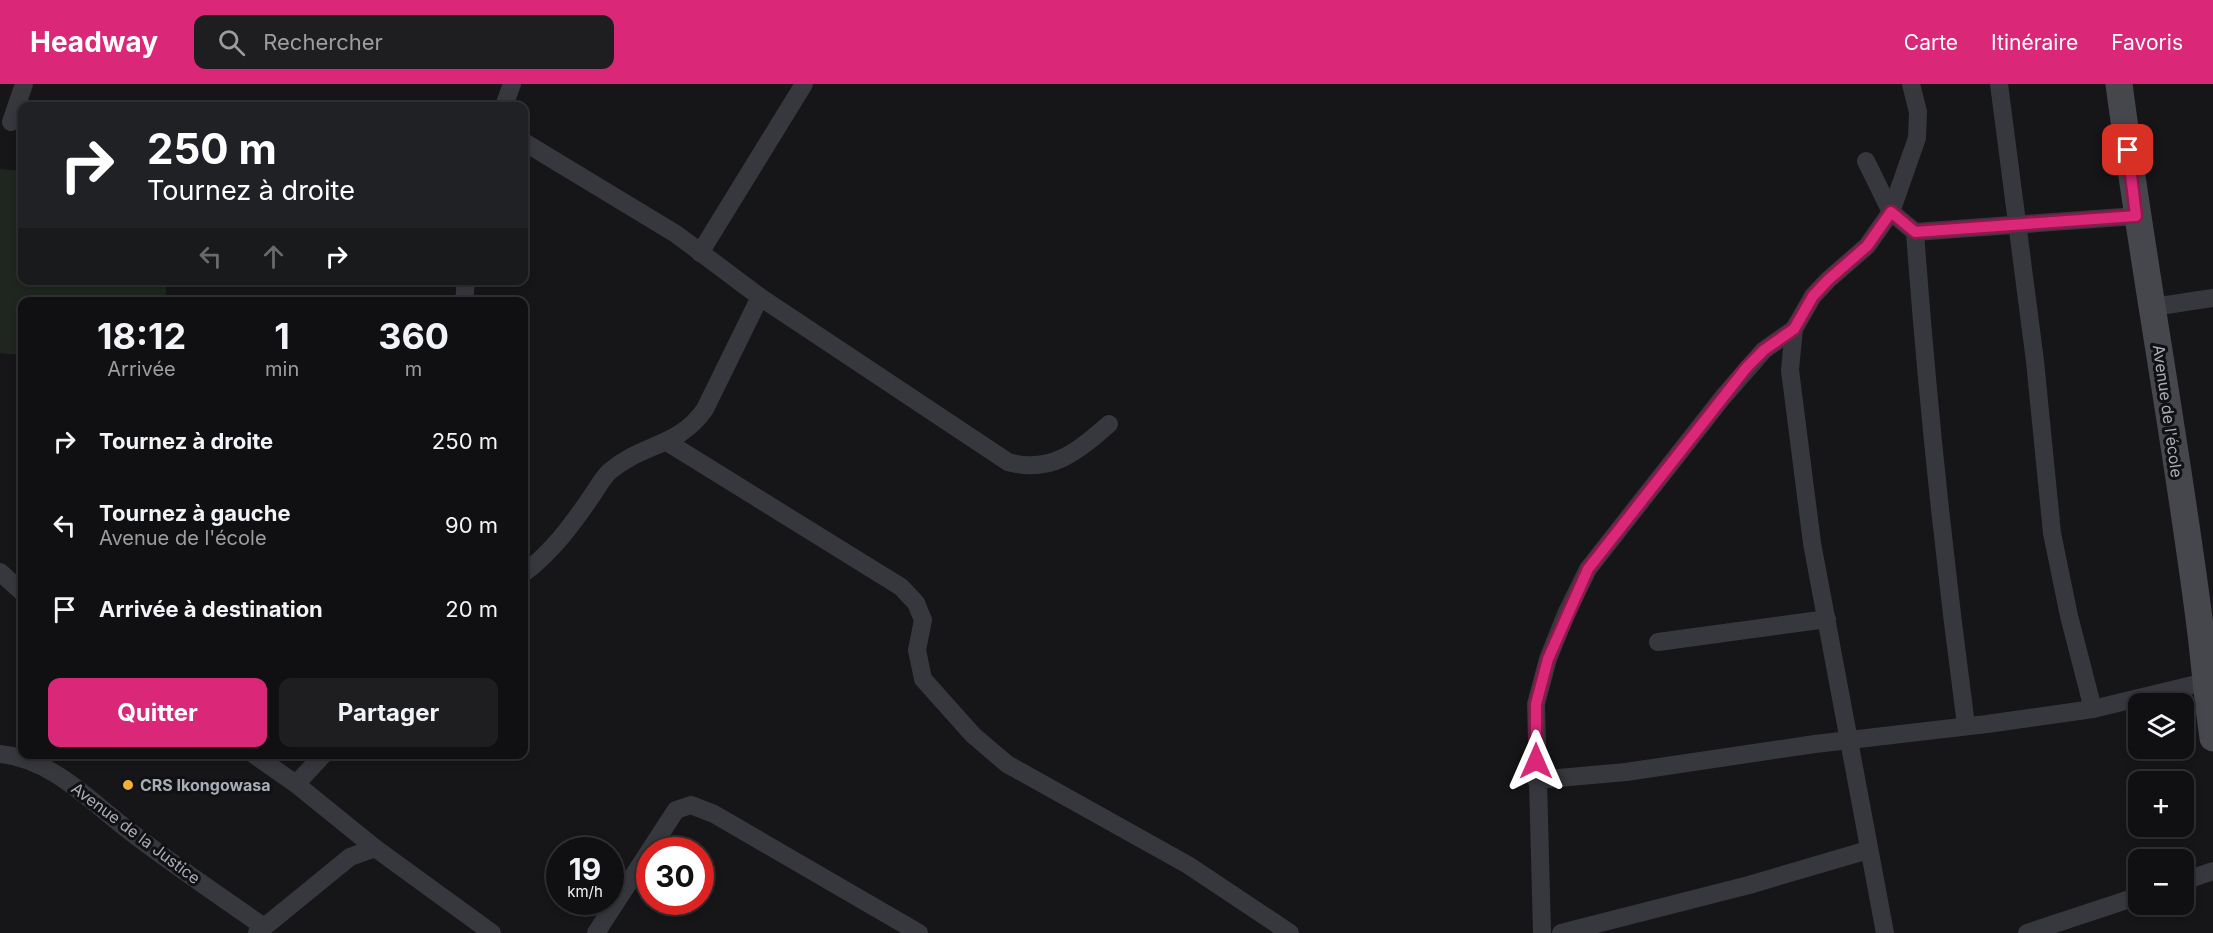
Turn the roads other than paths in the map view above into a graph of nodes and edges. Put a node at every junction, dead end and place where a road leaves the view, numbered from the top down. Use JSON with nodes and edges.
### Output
{"nodes":[{"id":1,"x":24,"y":84,"type":"edge"},
{"id":2,"x":512,"y":84,"type":"edge"},
{"id":3,"x":804,"y":84,"type":"edge"},
{"id":4,"x":1911,"y":84,"type":"edge"},
{"id":5,"x":1999,"y":84,"type":"edge"},
{"id":6,"x":2119,"y":84,"type":"edge"},
{"id":7,"x":505,"y":102,"type":"edge"},
{"id":8,"x":11,"y":122,"type":"edge"},
{"id":9,"x":528,"y":144,"type":"edge"},
{"id":10,"x":1866,"y":160,"type":"dead end"},
{"id":11,"x":1891,"y":212,"type":"junction"},
{"id":12,"x":2136,"y":216,"type":"junction"},
{"id":13,"x":2018,"y":226,"type":"junction"},
{"id":14,"x":1915,"y":232,"type":"junction"},
{"id":15,"x":700,"y":253,"type":"junction"},
{"id":16,"x":760,"y":297,"type":"junction"},
{"id":17,"x":2213,"y":298,"type":"edge"},
{"id":18,"x":2153,"y":307,"type":"junction"},
{"id":19,"x":1794,"y":329,"type":"junction"},
{"id":20,"x":1109,"y":424,"type":"dead end"},
{"id":21,"x":667,"y":442,"type":"junction"},
{"id":22,"x":528,"y":570,"type":"edge"},
{"id":23,"x":0,"y":572,"type":"edge"},
{"id":24,"x":18,"y":588,"type":"edge"},
{"id":25,"x":1827,"y":619,"type":"junction"},
{"id":26,"x":2207,"y":634,"type":"edge"},
{"id":27,"x":1658,"y":642,"type":"dead end"},
{"id":28,"x":2205,"y":682,"type":"junction"},
{"id":29,"x":2093,"y":709,"type":"junction"},
{"id":30,"x":1966,"y":724,"type":"junction"},
{"id":31,"x":2213,"y":738,"type":"edge"},
{"id":32,"x":1847,"y":740,"type":"junction"},
{"id":33,"x":0,"y":754,"type":"edge"},
{"id":34,"x":18,"y":756,"type":"edge"},
{"id":35,"x":24,"y":759,"type":"edge"},
{"id":36,"x":260,"y":759,"type":"edge"},
{"id":37,"x":319,"y":759,"type":"edge"},
{"id":38,"x":1536,"y":780,"type":"junction"},
{"id":39,"x":296,"y":784,"type":"junction"},
{"id":40,"x":360,"y":835,"type":"junction"},
{"id":41,"x":375,"y":848,"type":"junction"},
{"id":42,"x":1868,"y":850,"type":"junction"},
{"id":43,"x":350,"y":856,"type":"junction"},
{"id":44,"x":2213,"y":871,"type":"edge"},
{"id":45,"x":2194,"y":878,"type":"edge"},
{"id":46,"x":2128,"y":900,"type":"edge"},
{"id":47,"x":261,"y":930,"type":"edge"},
{"id":48,"x":492,"y":933,"type":"edge"},
{"id":49,"x":596,"y":933,"type":"edge"},
{"id":50,"x":920,"y":933,"type":"edge"},
{"id":51,"x":1290,"y":933,"type":"edge"},
{"id":52,"x":1542,"y":933,"type":"edge"},
{"id":53,"x":1561,"y":933,"type":"edge"},
{"id":54,"x":1885,"y":933,"type":"edge"},
{"id":55,"x":2026,"y":933,"type":"edge"}],
"edges":[{"from":1,"to":8,"type":"street"},
{"from":2,"to":7,"type":"street"},
{"from":3,"to":15,"type":"street"},
{"from":4,"to":11,"type":"street"},
{"from":5,"to":13,"type":"street"},
{"from":6,"to":12,"type":"street","name":"Avenue de l'école"},
{"from":9,"to":15,"type":"street"},
{"from":10,"to":11,"type":"street"},
{"from":11,"to":14,"type":"street"},
{"from":11,"to":19,"type":"street"},
{"from":12,"to":13,"type":"street"},
{"from":12,"to":18,"type":"street","name":"Avenue de l'école"},
{"from":13,"to":14,"type":"street"},
{"from":13,"to":29,"type":"street"},
{"from":14,"to":30,"type":"street"},
{"from":15,"to":16,"type":"street"},
{"from":16,"to":20,"type":"street"},
{"from":16,"to":21,"type":"street"},
{"from":17,"to":18,"type":"street"},
{"from":18,"to":26,"type":"street","name":"Avenue de l'école"},
{"from":19,"to":25,"type":"street"},
{"from":19,"to":38,"type":"street"},
{"from":21,"to":22,"type":"street"},
{"from":21,"to":51,"type":"street"},
{"from":23,"to":24,"type":"street"},
{"from":25,"to":27,"type":"street"},
{"from":25,"to":32,"type":"street"},
{"from":26,"to":28,"type":"street","name":"Avenue de l'école"},
{"from":28,"to":29,"type":"street"},
{"from":28,"to":31,"type":"street","name":"Avenue de l'école"},
{"from":29,"to":30,"type":"street"},
{"from":30,"to":32,"type":"street"},
{"from":32,"to":38,"type":"street"},
{"from":32,"to":42,"type":"street"},
{"from":33,"to":34,"type":"street","name":"Avenue de la Justice"},
{"from":35,"to":47,"type":"street","name":"Avenue de la Justice"},
{"from":36,"to":39,"type":"street"},
{"from":37,"to":39,"type":"street"},
{"from":38,"to":52,"type":"street"},
{"from":39,"to":40,"type":"street"},
{"from":40,"to":41,"type":"street"},
{"from":40,"to":43,"type":"street"},
{"from":41,"to":43,"type":"street"},
{"from":41,"to":48,"type":"street"},
{"from":42,"to":53,"type":"street"},
{"from":42,"to":54,"type":"street"},
{"from":43,"to":47,"type":"street"},
{"from":44,"to":45,"type":"street"},
{"from":46,"to":55,"type":"street"},
{"from":49,"to":50,"type":"street"}]}
